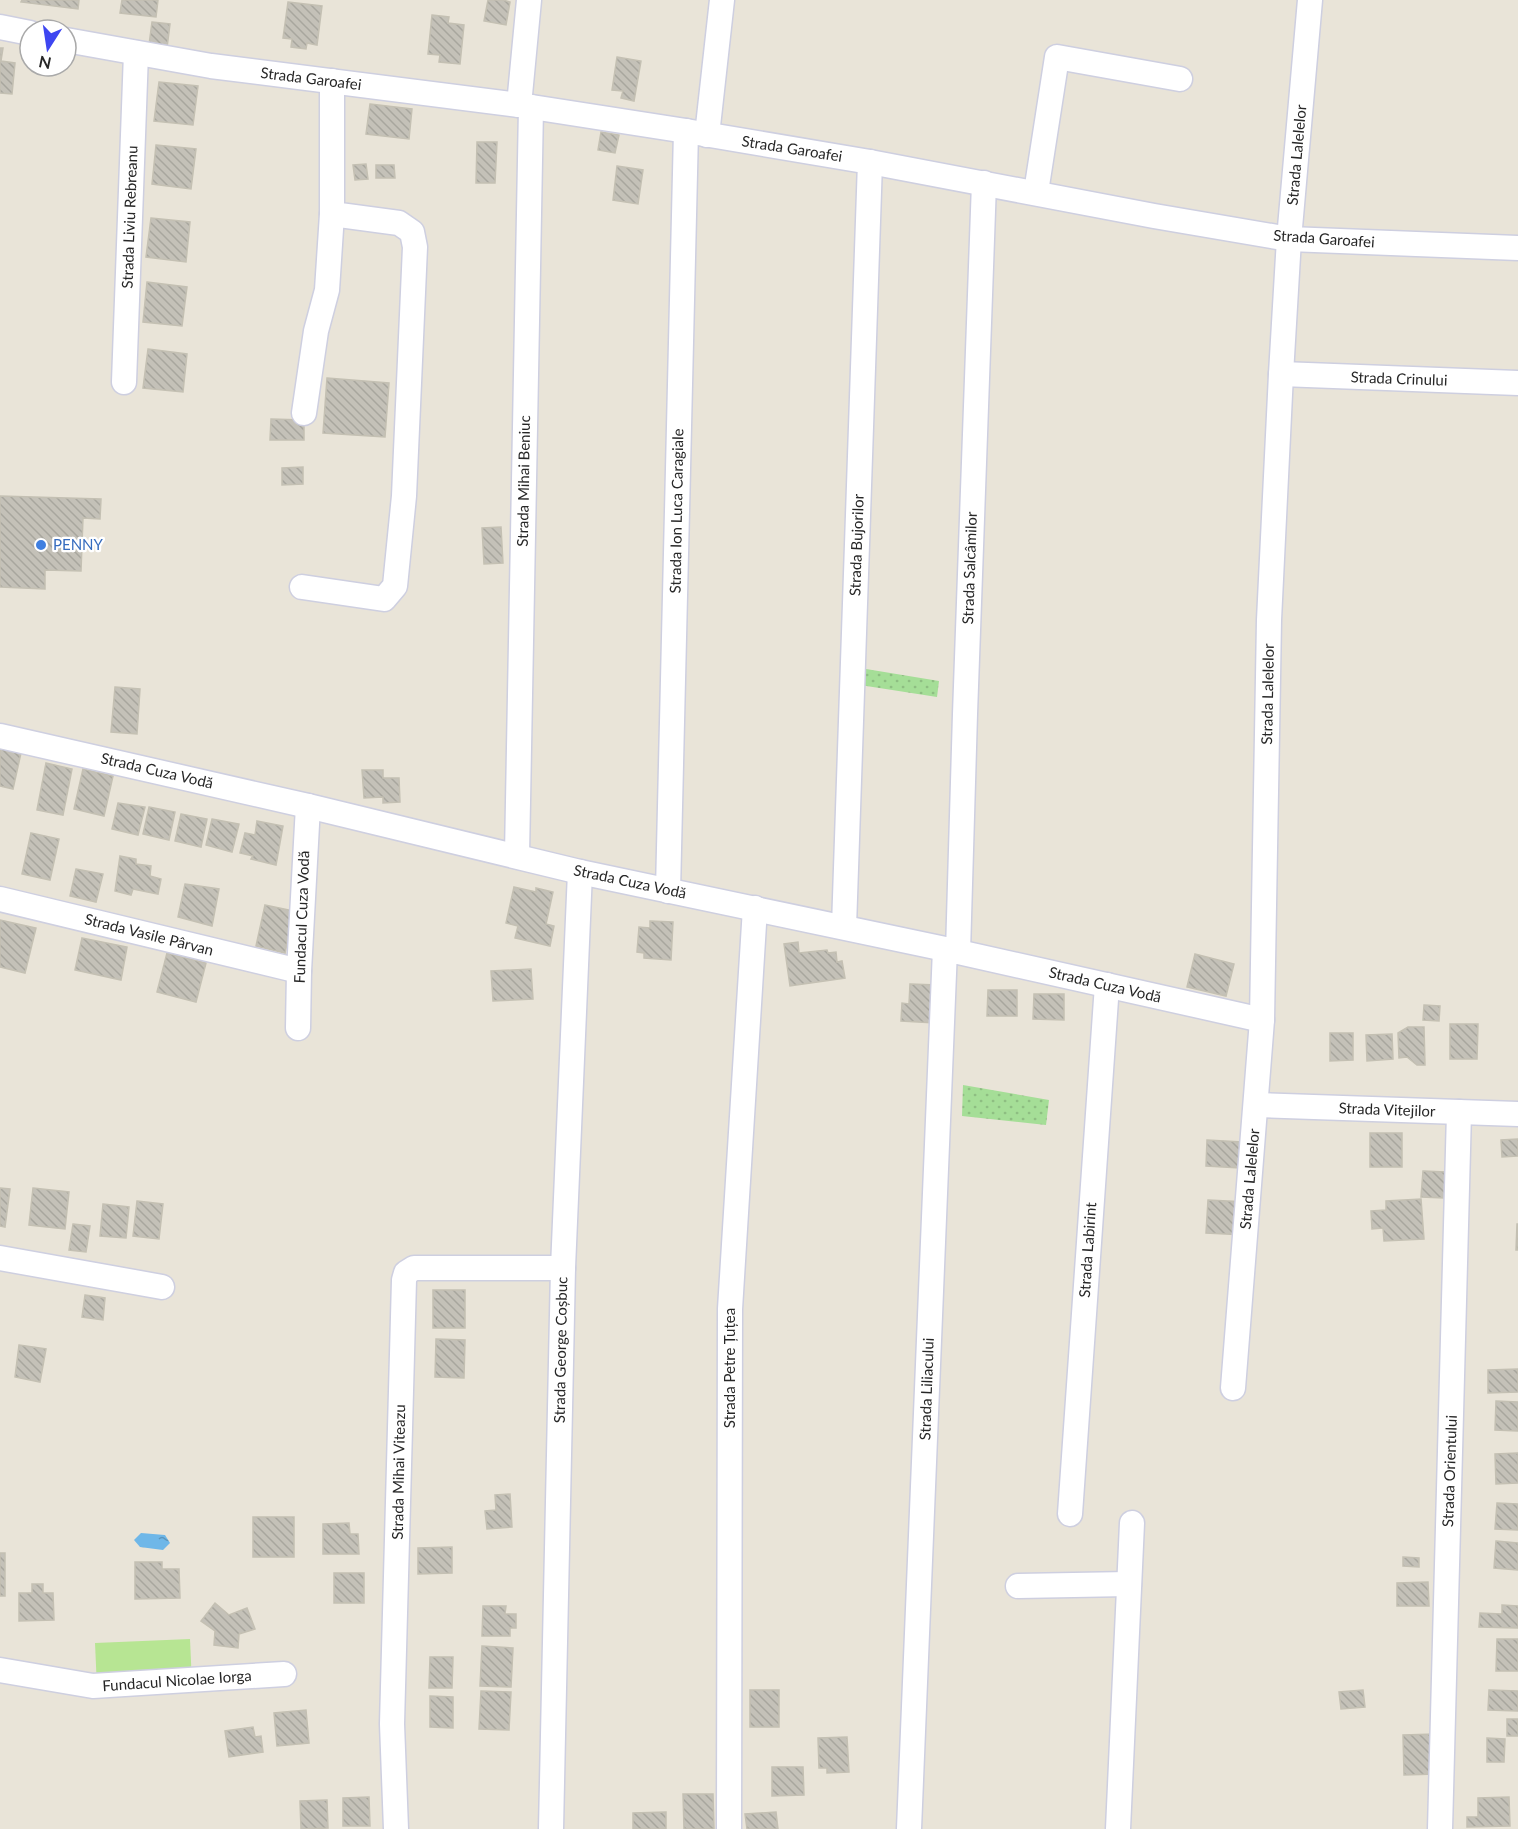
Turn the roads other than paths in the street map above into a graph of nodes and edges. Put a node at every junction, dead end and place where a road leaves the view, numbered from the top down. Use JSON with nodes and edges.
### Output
{"nodes":[{"id":1,"x":529,"y":0,"type":"edge"},
{"id":2,"x":722,"y":0,"type":"edge"},
{"id":3,"x":1310,"y":0,"type":"edge"},
{"id":4,"x":0,"y":27,"type":"edge"},
{"id":5,"x":18,"y":31,"type":"edge"},
{"id":6,"x":78,"y":42,"type":"edge"},
{"id":7,"x":136,"y":53,"type":"junction"},
{"id":8,"x":1180,"y":79,"type":"dead end"},
{"id":9,"x":332,"y":81,"type":"junction"},
{"id":10,"x":525,"y":106,"type":"junction"},
{"id":11,"x":696,"y":133,"type":"junction"},
{"id":12,"x":870,"y":162,"type":"junction"},
{"id":13,"x":984,"y":183,"type":"junction"},
{"id":14,"x":1036,"y":192,"type":"junction"},
{"id":15,"x":332,"y":214,"type":"junction"},
{"id":16,"x":1289,"y":239,"type":"junction"},
{"id":17,"x":1518,"y":248,"type":"edge"},
{"id":18,"x":1281,"y":374,"type":"junction"},
{"id":19,"x":124,"y":382,"type":"dead end"},
{"id":20,"x":1518,"y":383,"type":"edge"},
{"id":21,"x":304,"y":413,"type":"dead end"},
{"id":22,"x":302,"y":587,"type":"dead end"},
{"id":23,"x":0,"y":736,"type":"edge"},
{"id":24,"x":308,"y":806,"type":"junction"},
{"id":25,"x":517,"y":855,"type":"junction"},
{"id":26,"x":580,"y":872,"type":"junction"},
{"id":27,"x":668,"y":891,"type":"junction"},
{"id":28,"x":0,"y":899,"type":"edge"},
{"id":29,"x":755,"y":908,"type":"junction"},
{"id":30,"x":844,"y":927,"type":"junction"},
{"id":31,"x":951,"y":951,"type":"junction"},
{"id":32,"x":299,"y":971,"type":"junction"},
{"id":33,"x":1107,"y":985,"type":"junction"},
{"id":34,"x":1262,"y":1020,"type":"junction"},
{"id":35,"x":298,"y":1028,"type":"dead end"},
{"id":36,"x":1257,"y":1104,"type":"junction"},
{"id":37,"x":1460,"y":1112,"type":"junction"},
{"id":38,"x":1518,"y":1114,"type":"edge"},
{"id":39,"x":0,"y":1258,"type":"edge"},
{"id":40,"x":563,"y":1268,"type":"junction"},
{"id":41,"x":162,"y":1287,"type":"dead end"},
{"id":42,"x":1233,"y":1388,"type":"dead end"},
{"id":43,"x":1070,"y":1515,"type":"dead end"},
{"id":44,"x":1132,"y":1523,"type":"dead end"},
{"id":45,"x":1130,"y":1584,"type":"junction"},
{"id":46,"x":1018,"y":1586,"type":"dead end"},
{"id":47,"x":0,"y":1670,"type":"edge"},
{"id":48,"x":284,"y":1674,"type":"dead end"},
{"id":49,"x":396,"y":1829,"type":"edge"},
{"id":50,"x":550,"y":1829,"type":"edge"},
{"id":51,"x":729,"y":1829,"type":"edge"},
{"id":52,"x":909,"y":1829,"type":"edge"},
{"id":53,"x":1118,"y":1829,"type":"edge"},
{"id":54,"x":1440,"y":1829,"type":"edge"}],
"edges":[{"from":1,"to":10,"type":"street","name":"Strada Mihai Beniuc"},
{"from":2,"to":11,"type":"street","name":"Strada Ion Luca Caragiale"},
{"from":3,"to":16,"type":"street","name":"Strada Lalelelor"},
{"from":4,"to":5,"type":"street"},
{"from":6,"to":7,"type":"street","name":"Strada Garoafei"},
{"from":7,"to":9,"type":"street","name":"Strada Garoafei"},
{"from":7,"to":19,"type":"street","name":"Strada Liviu Rebreanu"},
{"from":8,"to":14,"type":"street"},
{"from":9,"to":10,"type":"street","name":"Strada Garoafei"},
{"from":9,"to":15,"type":"street"},
{"from":10,"to":11,"type":"street","name":"Strada Garoafei"},
{"from":10,"to":25,"type":"street","name":"Strada Mihai Beniuc"},
{"from":11,"to":12,"type":"street","name":"Strada Garoafei"},
{"from":11,"to":27,"type":"street","name":"Strada Ion Luca Caragiale"},
{"from":12,"to":13,"type":"street","name":"Strada Garoafei"},
{"from":12,"to":30,"type":"street","name":"Strada Bujorilor"},
{"from":13,"to":14,"type":"street","name":"Strada Garoafei"},
{"from":13,"to":31,"type":"street","name":"Strada Salcâmilor"},
{"from":14,"to":16,"type":"street","name":"Strada Garoafei"},
{"from":15,"to":21,"type":"street"},
{"from":15,"to":22,"type":"street"},
{"from":16,"to":17,"type":"street","name":"Strada Garoafei"},
{"from":16,"to":18,"type":"street","name":"Strada Lalelelor"},
{"from":18,"to":20,"type":"street","name":"Strada Crinului"},
{"from":18,"to":34,"type":"street","name":"Strada Lalelelor"},
{"from":23,"to":24,"type":"street","name":"Strada Cuza Vodă"},
{"from":24,"to":25,"type":"street","name":"Strada Cuza Vodă"},
{"from":24,"to":32,"type":"street","name":"Fundacul Cuza Vodă"},
{"from":25,"to":26,"type":"street","name":"Strada Cuza Vodă"},
{"from":26,"to":27,"type":"street","name":"Strada Cuza Vodă"},
{"from":26,"to":40,"type":"street","name":"Strada George Coșbuc"},
{"from":27,"to":29,"type":"street","name":"Strada Cuza Vodă"},
{"from":28,"to":32,"type":"street","name":"Strada Vasile Pârvan"},
{"from":29,"to":30,"type":"street","name":"Strada Cuza Vodă"},
{"from":29,"to":51,"type":"street","name":"Strada Petre Țuțea"},
{"from":30,"to":31,"type":"street","name":"Strada Cuza Vodă"},
{"from":31,"to":33,"type":"street","name":"Strada Cuza Vodă"},
{"from":31,"to":52,"type":"street","name":"Strada Liliacului"},
{"from":32,"to":35,"type":"street","name":"Fundacul Cuza Vodă"},
{"from":33,"to":34,"type":"street","name":"Strada Cuza Vodă"},
{"from":33,"to":43,"type":"street","name":"Strada Labirint"},
{"from":34,"to":36,"type":"street","name":"Strada Lalelelor"},
{"from":36,"to":37,"type":"street","name":"Strada Vitejilor"},
{"from":36,"to":42,"type":"street","name":"Strada Lalelelor"},
{"from":37,"to":38,"type":"street","name":"Strada Vitejilor"},
{"from":37,"to":54,"type":"street","name":"Strada Orientului"},
{"from":39,"to":41,"type":"street"},
{"from":40,"to":49,"type":"street","name":"Strada Mihai Viteazu"},
{"from":40,"to":50,"type":"street","name":"Strada George Coșbuc"},
{"from":44,"to":45,"type":"street"},
{"from":45,"to":46,"type":"street"},
{"from":45,"to":53,"type":"street"},
{"from":47,"to":48,"type":"street","name":"Fundacul Nicolae Iorga"}]}
